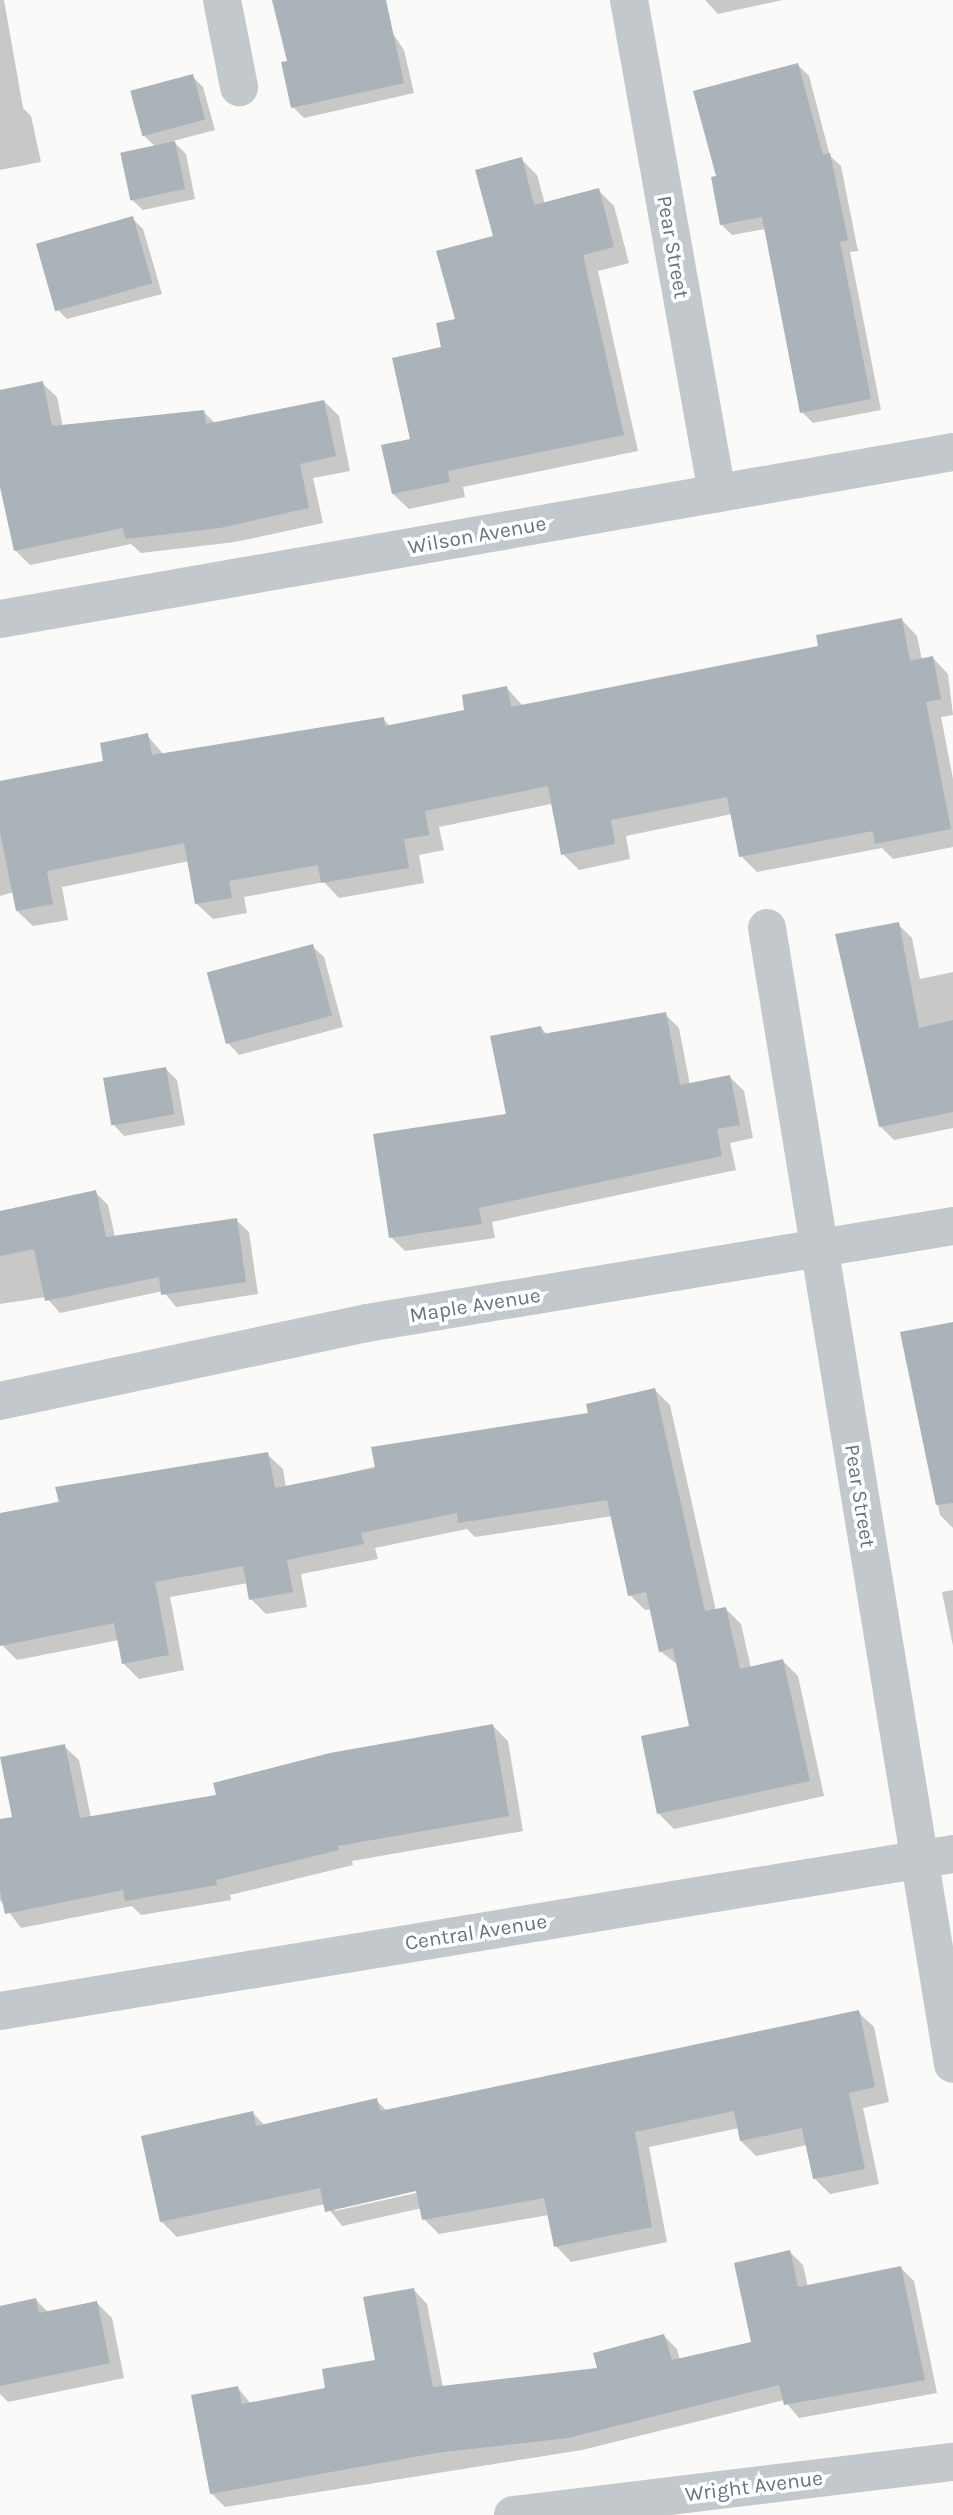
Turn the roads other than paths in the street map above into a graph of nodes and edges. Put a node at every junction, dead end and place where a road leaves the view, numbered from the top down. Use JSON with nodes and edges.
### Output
{"nodes":[{"id":1,"x":222,"y":0,"type":"edge"},
{"id":2,"x":629,"y":0,"type":"edge"},
{"id":3,"x":239,"y":87,"type":"dead end"},
{"id":4,"x":953,"y":452,"type":"edge"},
{"id":5,"x":717,"y":493,"type":"junction"},
{"id":6,"x":0,"y":619,"type":"edge"},
{"id":7,"x":766,"y":928,"type":"dead end"},
{"id":8,"x":953,"y":1226,"type":"edge"},
{"id":9,"x":819,"y":1248,"type":"junction"},
{"id":10,"x":0,"y":1402,"type":"edge"},
{"id":11,"x":936,"y":1857,"type":"edge"},
{"id":12,"x":0,"y":2011,"type":"edge"},
{"id":13,"x":953,"y":2064,"type":"edge"},
{"id":14,"x":953,"y":2462,"type":"edge"},
{"id":15,"x":681,"y":2505,"type":"edge"},
{"id":16,"x":513,"y":2515,"type":"edge"}],
"edges":[{"from":1,"to":3,"type":"street"},
{"from":2,"to":5,"type":"street","name":"Pear Street"},
{"from":4,"to":5,"type":"street","name":"Wilson Avenue"},
{"from":5,"to":6,"type":"street","name":"Wilson Avenue"},
{"from":7,"to":9,"type":"street","name":"Pear Street"},
{"from":8,"to":9,"type":"street","name":"Maple Avenue"},
{"from":9,"to":10,"type":"street","name":"Maple Avenue"},
{"from":9,"to":11,"type":"street","name":"Pear Street"},
{"from":11,"to":12,"type":"street","name":"Central Avenue"},
{"from":11,"to":13,"type":"street","name":"Pear Street"},
{"from":14,"to":15,"type":"street","name":"Wright Avenue"},
{"from":15,"to":16,"type":"street","name":"Wright Avenue"}]}
